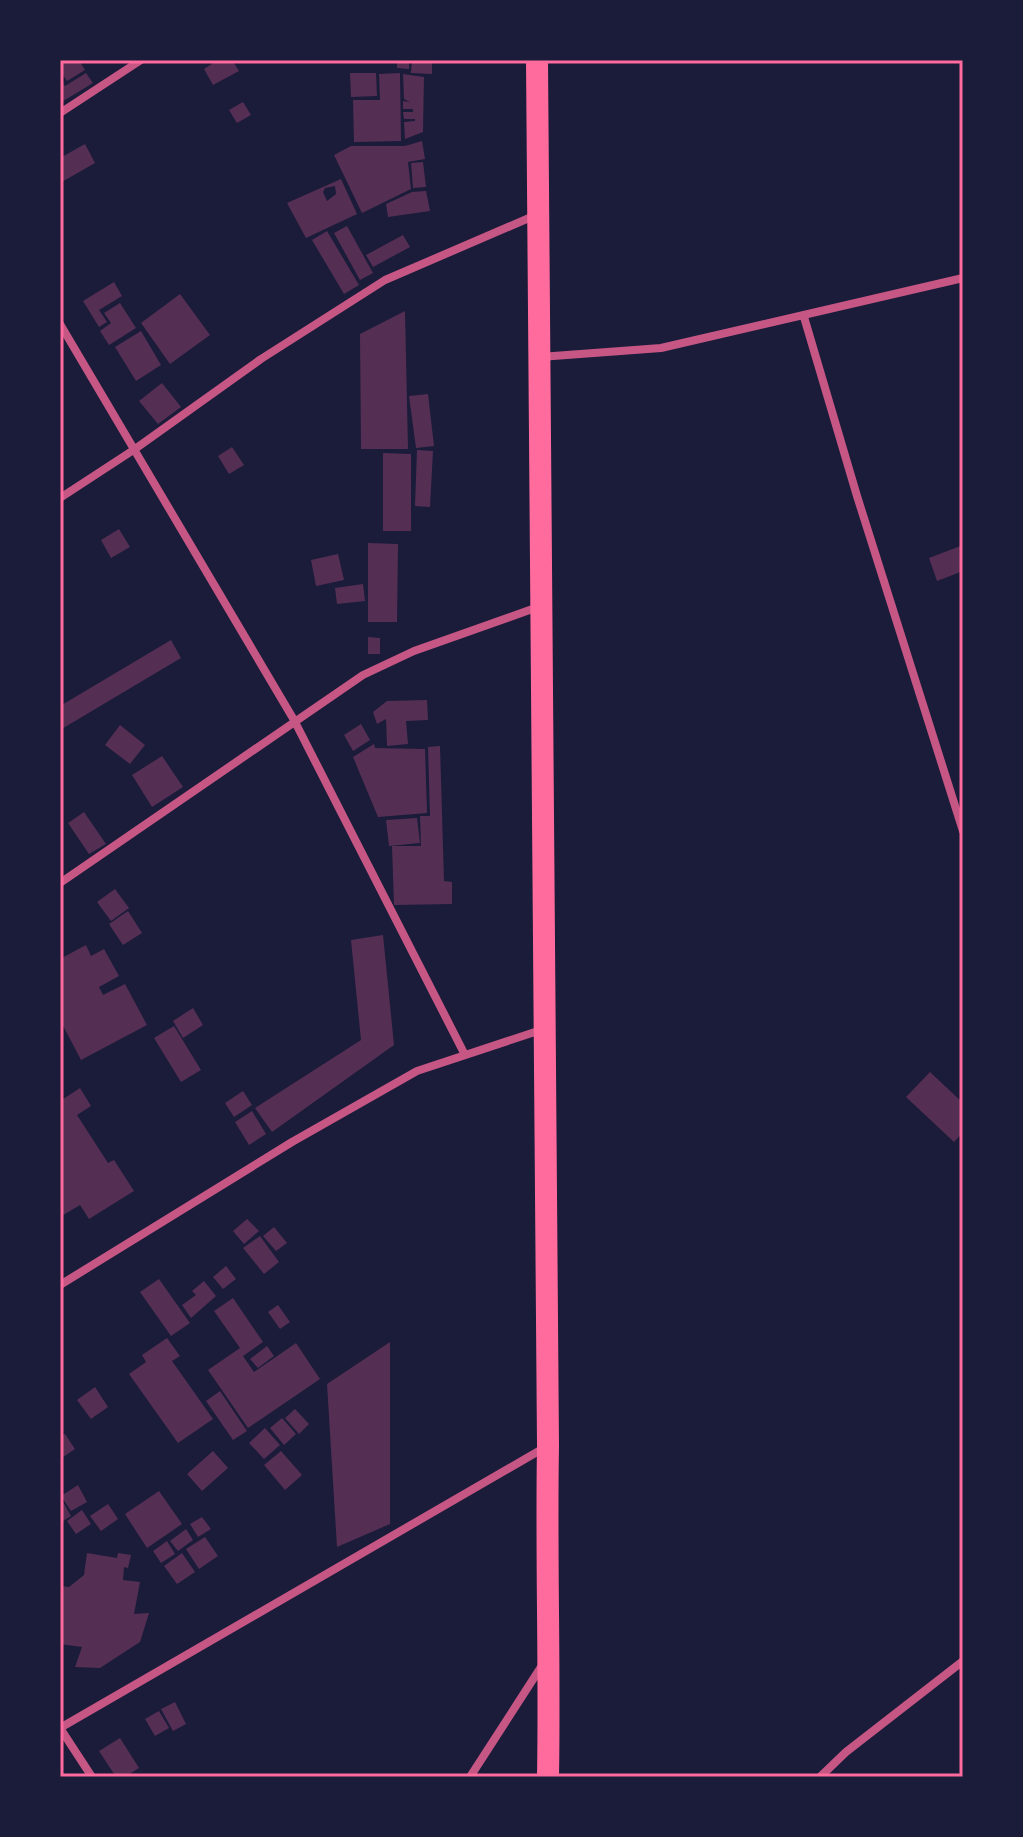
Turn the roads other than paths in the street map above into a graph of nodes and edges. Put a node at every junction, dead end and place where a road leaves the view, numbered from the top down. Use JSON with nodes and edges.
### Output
{"nodes":[{"id":1,"x":141,"y":60,"type":"edge"},
{"id":2,"x":538,"y":61,"type":"edge"},
{"id":3,"x":60,"y":113,"type":"edge"},
{"id":4,"x":537,"y":215,"type":"junction"},
{"id":5,"x":963,"y":278,"type":"edge"},
{"id":6,"x":804,"y":317,"type":"junction"},
{"id":7,"x":60,"y":324,"type":"edge"},
{"id":8,"x":538,"y":357,"type":"junction"},
{"id":9,"x":135,"y":449,"type":"junction"},
{"id":10,"x":60,"y":498,"type":"edge"},
{"id":11,"x":541,"y":606,"type":"junction"},
{"id":12,"x":294,"y":720,"type":"junction"},
{"id":13,"x":963,"y":831,"type":"edge"},
{"id":14,"x":60,"y":883,"type":"edge"},
{"id":15,"x":544,"y":1029,"type":"junction"},
{"id":16,"x":464,"y":1053,"type":"junction"},
{"id":17,"x":60,"y":1285,"type":"edge"},
{"id":18,"x":548,"y":1446,"type":"junction"},
{"id":19,"x":550,"y":1654,"type":"junction"},
{"id":20,"x":963,"y":1661,"type":"edge"},
{"id":21,"x":60,"y":1728,"type":"edge"},
{"id":22,"x":92,"y":1777,"type":"edge"},
{"id":23,"x":470,"y":1777,"type":"edge"},
{"id":24,"x":548,"y":1777,"type":"edge"},
{"id":25,"x":820,"y":1777,"type":"edge"}],
"edges":[{"from":1,"to":3,"type":"street"},
{"from":2,"to":4,"type":"highway"},
{"from":4,"to":8,"type":"highway"},
{"from":4,"to":9,"type":"street"},
{"from":5,"to":6,"type":"street"},
{"from":6,"to":8,"type":"street"},
{"from":6,"to":13,"type":"street"},
{"from":7,"to":9,"type":"street"},
{"from":8,"to":11,"type":"highway"},
{"from":9,"to":10,"type":"street"},
{"from":9,"to":12,"type":"street"},
{"from":11,"to":12,"type":"street"},
{"from":11,"to":15,"type":"highway"},
{"from":12,"to":14,"type":"street"},
{"from":12,"to":16,"type":"street"},
{"from":15,"to":16,"type":"street"},
{"from":15,"to":18,"type":"highway"},
{"from":16,"to":17,"type":"street"},
{"from":18,"to":19,"type":"highway"},
{"from":18,"to":21,"type":"street"},
{"from":19,"to":23,"type":"street"},
{"from":19,"to":24,"type":"highway"},
{"from":20,"to":25,"type":"street"},
{"from":21,"to":22,"type":"street"}]}
